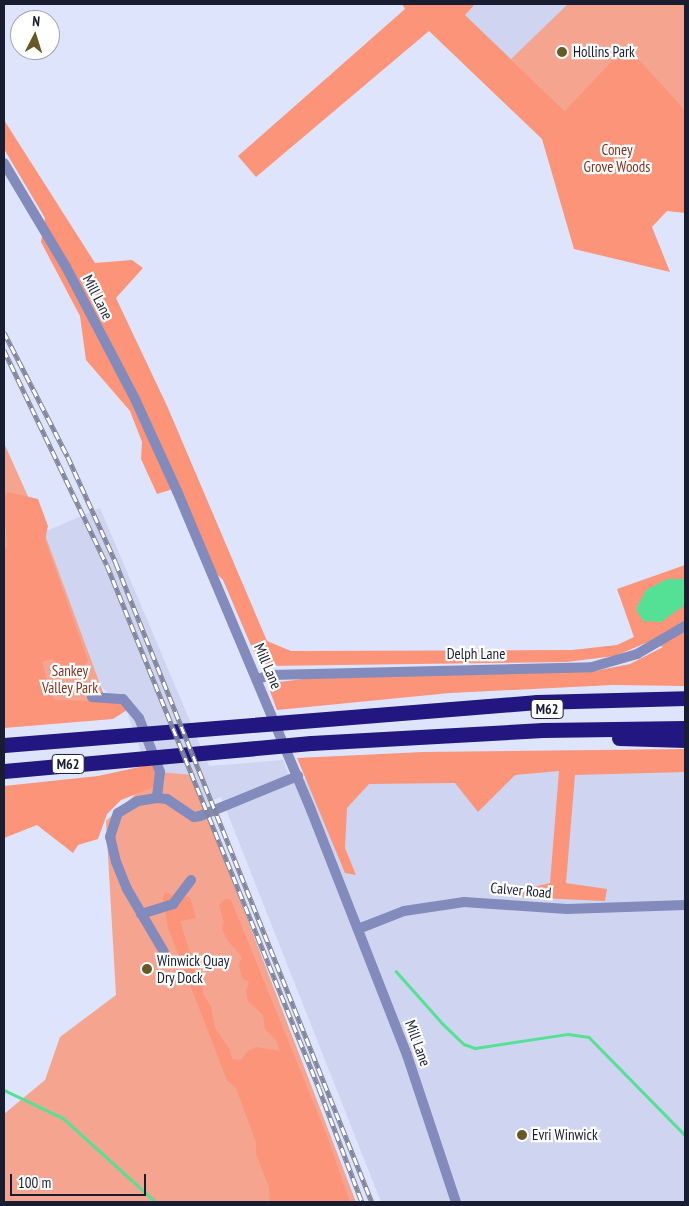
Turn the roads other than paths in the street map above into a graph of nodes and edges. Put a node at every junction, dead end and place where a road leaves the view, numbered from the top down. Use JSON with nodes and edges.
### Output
{"nodes":[{"id":1,"x":4,"y":163,"type":"edge"},
{"id":2,"x":685,"y":626,"type":"edge"},
{"id":3,"x":257,"y":679,"type":"junction"},
{"id":4,"x":92,"y":697,"type":"dead end"},
{"id":5,"x":685,"y":698,"type":"edge"},
{"id":6,"x":685,"y":707,"type":"edge"},
{"id":7,"x":408,"y":713,"type":"junction"},
{"id":8,"x":685,"y":728,"type":"edge"},
{"id":9,"x":414,"y":738,"type":"junction"},
{"id":10,"x":685,"y":740,"type":"edge"},
{"id":11,"x":4,"y":745,"type":"edge"},
{"id":12,"x":4,"y":771,"type":"edge"},
{"id":13,"x":298,"y":776,"type":"junction"},
{"id":14,"x":158,"y":798,"type":"junction"},
{"id":15,"x":191,"y":880,"type":"dead end"},
{"id":16,"x":685,"y":905,"type":"edge"},
{"id":17,"x":141,"y":914,"type":"junction"},
{"id":18,"x":358,"y":929,"type":"junction"},
{"id":19,"x":164,"y":952,"type":"dead end"},
{"id":20,"x":456,"y":1202,"type":"edge"}],
"edges":[{"from":1,"to":3,"type":"street","name":"Mill Lane"},
{"from":2,"to":3,"type":"street","name":"Delph Lane"},
{"from":3,"to":13,"type":"street","name":"Mill Lane"},
{"from":4,"to":14,"type":"street"},
{"from":5,"to":7,"type":"highway"},
{"from":6,"to":7,"type":"highway","number":"M62"},
{"from":7,"to":11,"type":"highway","number":"M62"},
{"from":8,"to":9,"type":"highway","number":"M62"},
{"from":9,"to":10,"type":"highway"},
{"from":9,"to":12,"type":"highway","number":"M62"},
{"from":13,"to":14,"type":"street"},
{"from":13,"to":18,"type":"street","name":"Mill Lane"},
{"from":14,"to":17,"type":"street"},
{"from":15,"to":17,"type":"street"},
{"from":16,"to":18,"type":"street","name":"Calver Road"},
{"from":17,"to":19,"type":"street"},
{"from":18,"to":20,"type":"street","name":"Mill Lane"}]}
